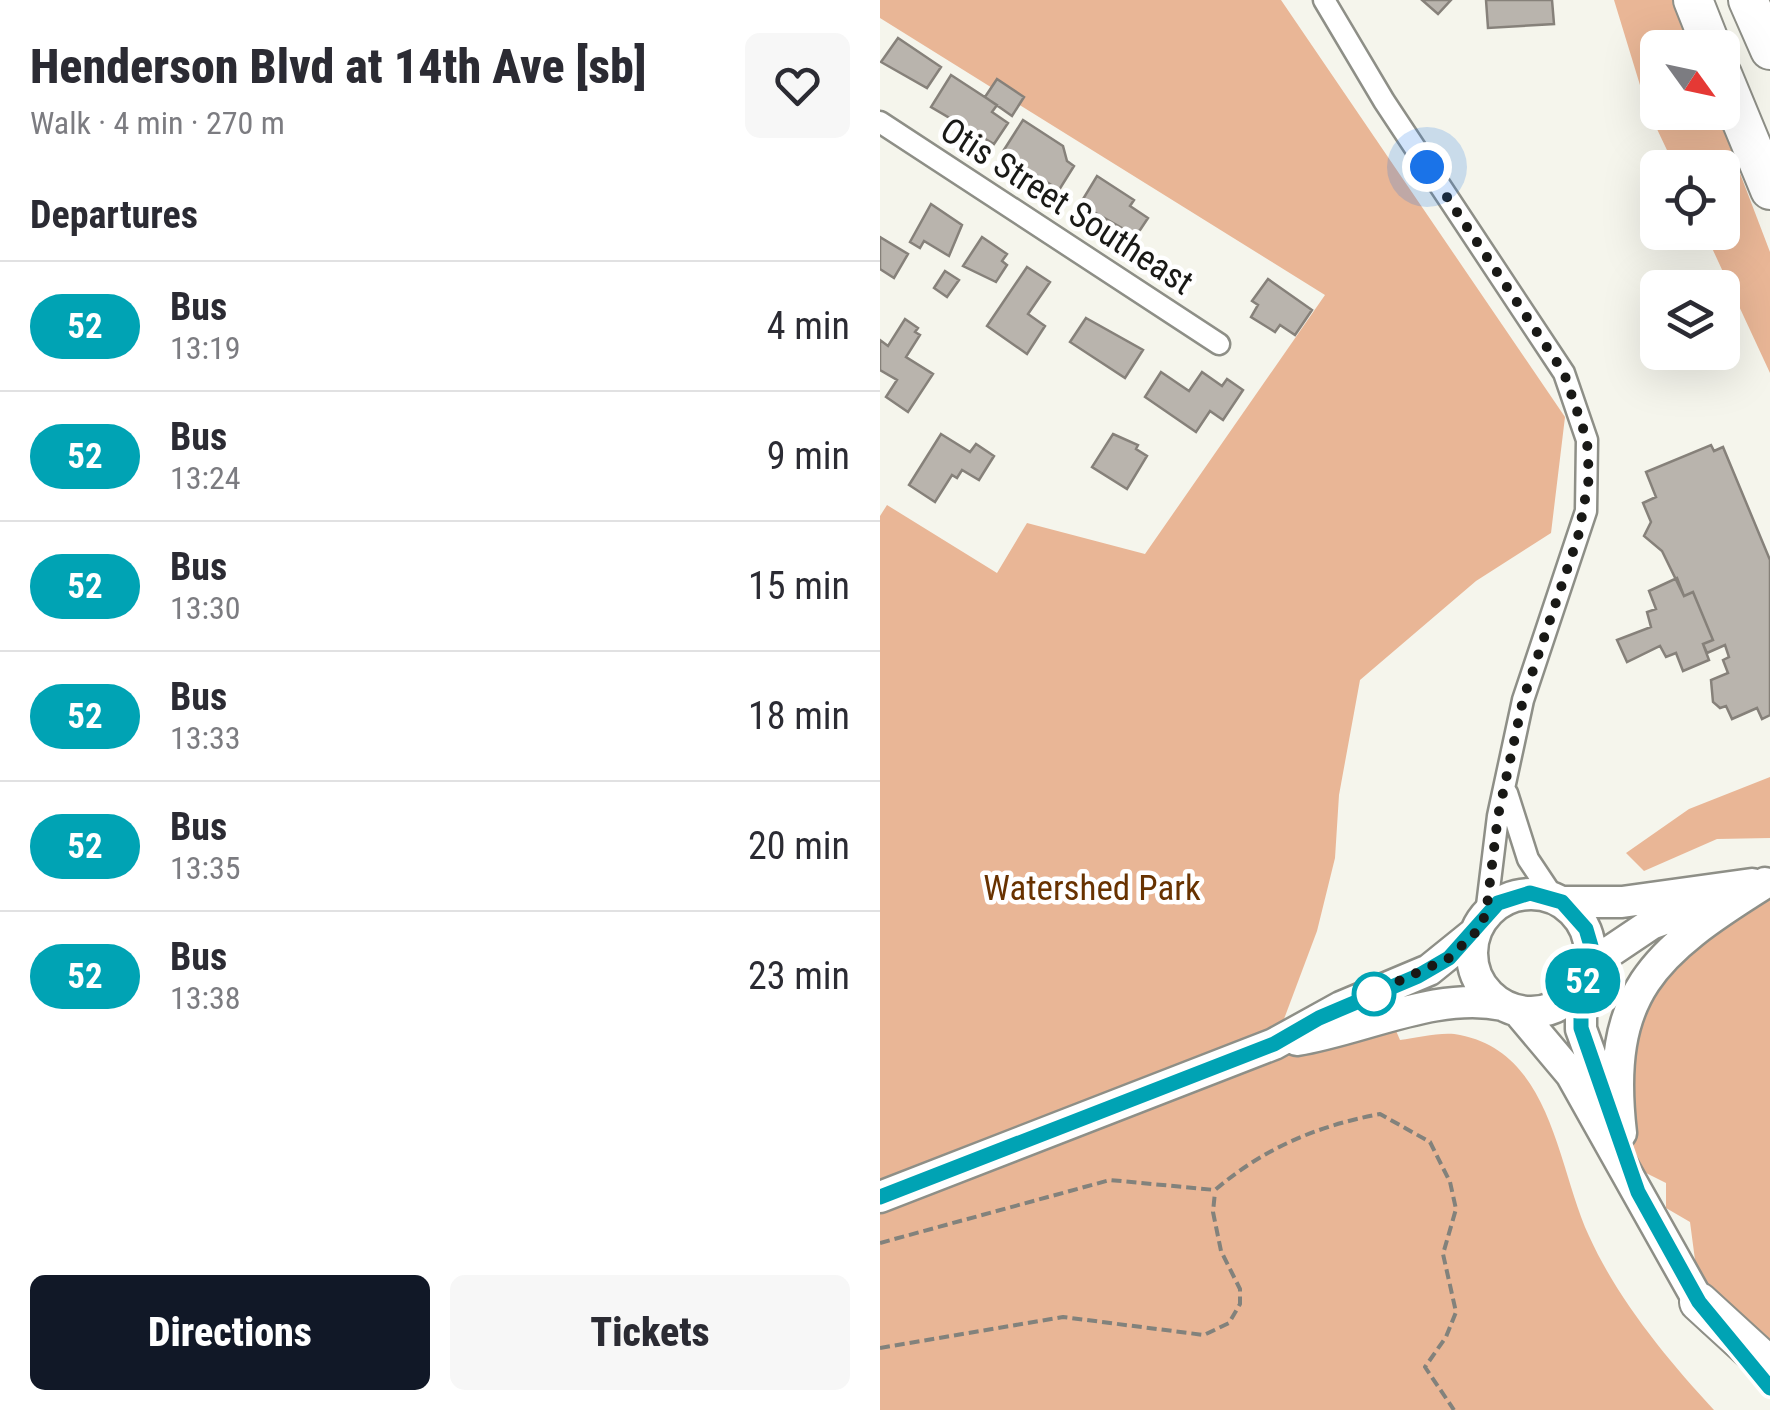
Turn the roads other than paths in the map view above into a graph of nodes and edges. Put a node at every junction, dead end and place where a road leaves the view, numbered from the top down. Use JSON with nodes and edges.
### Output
{"nodes":[{"id":1,"x":1324,"y":0,"type":"edge"},
{"id":2,"x":1692,"y":0,"type":"edge"},
{"id":3,"x":1748,"y":0,"type":"edge"},
{"id":4,"x":1704,"y":30,"type":"edge"},
{"id":5,"x":1770,"y":50,"type":"edge"},
{"id":6,"x":1740,"y":118,"type":"edge"},
{"id":7,"x":880,"y":122,"type":"edge"},
{"id":8,"x":1770,"y":190,"type":"edge"},
{"id":9,"x":1219,"y":344,"type":"dead end"},
{"id":10,"x":1506,"y":791,"type":"junction"},
{"id":11,"x":1767,"y":882,"type":"edge"},
{"id":12,"x":1558,"y":900,"type":"junction"},
{"id":13,"x":1481,"y":923,"type":"junction"},
{"id":14,"x":1585,"y":975,"type":"junction"},
{"id":15,"x":1511,"y":1008,"type":"junction"},
{"id":16,"x":1274,"y":1044,"type":"junction"},
{"id":17,"x":1621,"y":1133,"type":"junction"},
{"id":18,"x":1638,"y":1192,"type":"junction"},
{"id":19,"x":880,"y":1198,"type":"edge"},
{"id":20,"x":1699,"y":1302,"type":"junction"},
{"id":21,"x":1770,"y":1367,"type":"edge"},
{"id":22,"x":1770,"y":1388,"type":"edge"}],
"edges":[{"from":1,"to":10,"type":"street"},
{"from":2,"to":4,"type":"highway"},
{"from":3,"to":5,"type":"highway"},
{"from":6,"to":8,"type":"highway"},
{"from":7,"to":9,"type":"street","name":"Otis Street Southeast"},
{"from":10,"to":12,"type":"street"},
{"from":10,"to":13,"type":"street"},
{"from":11,"to":12,"type":"main road"},
{"from":11,"to":14,"type":"main road"},
{"from":11,"to":17,"type":"main road"},
{"from":12,"to":13,"type":"main road"},
{"from":12,"to":14,"type":"main road"},
{"from":13,"to":15,"type":"main road"},
{"from":13,"to":16,"type":"main road"},
{"from":14,"to":15,"type":"main road"},
{"from":14,"to":17,"type":"main road"},
{"from":15,"to":16,"type":"main road"},
{"from":15,"to":18,"type":"main road"},
{"from":16,"to":19,"type":"main road"},
{"from":17,"to":18,"type":"main road"},
{"from":18,"to":20,"type":"main road"},
{"from":20,"to":21,"type":"highway"},
{"from":20,"to":22,"type":"main road"}]}
